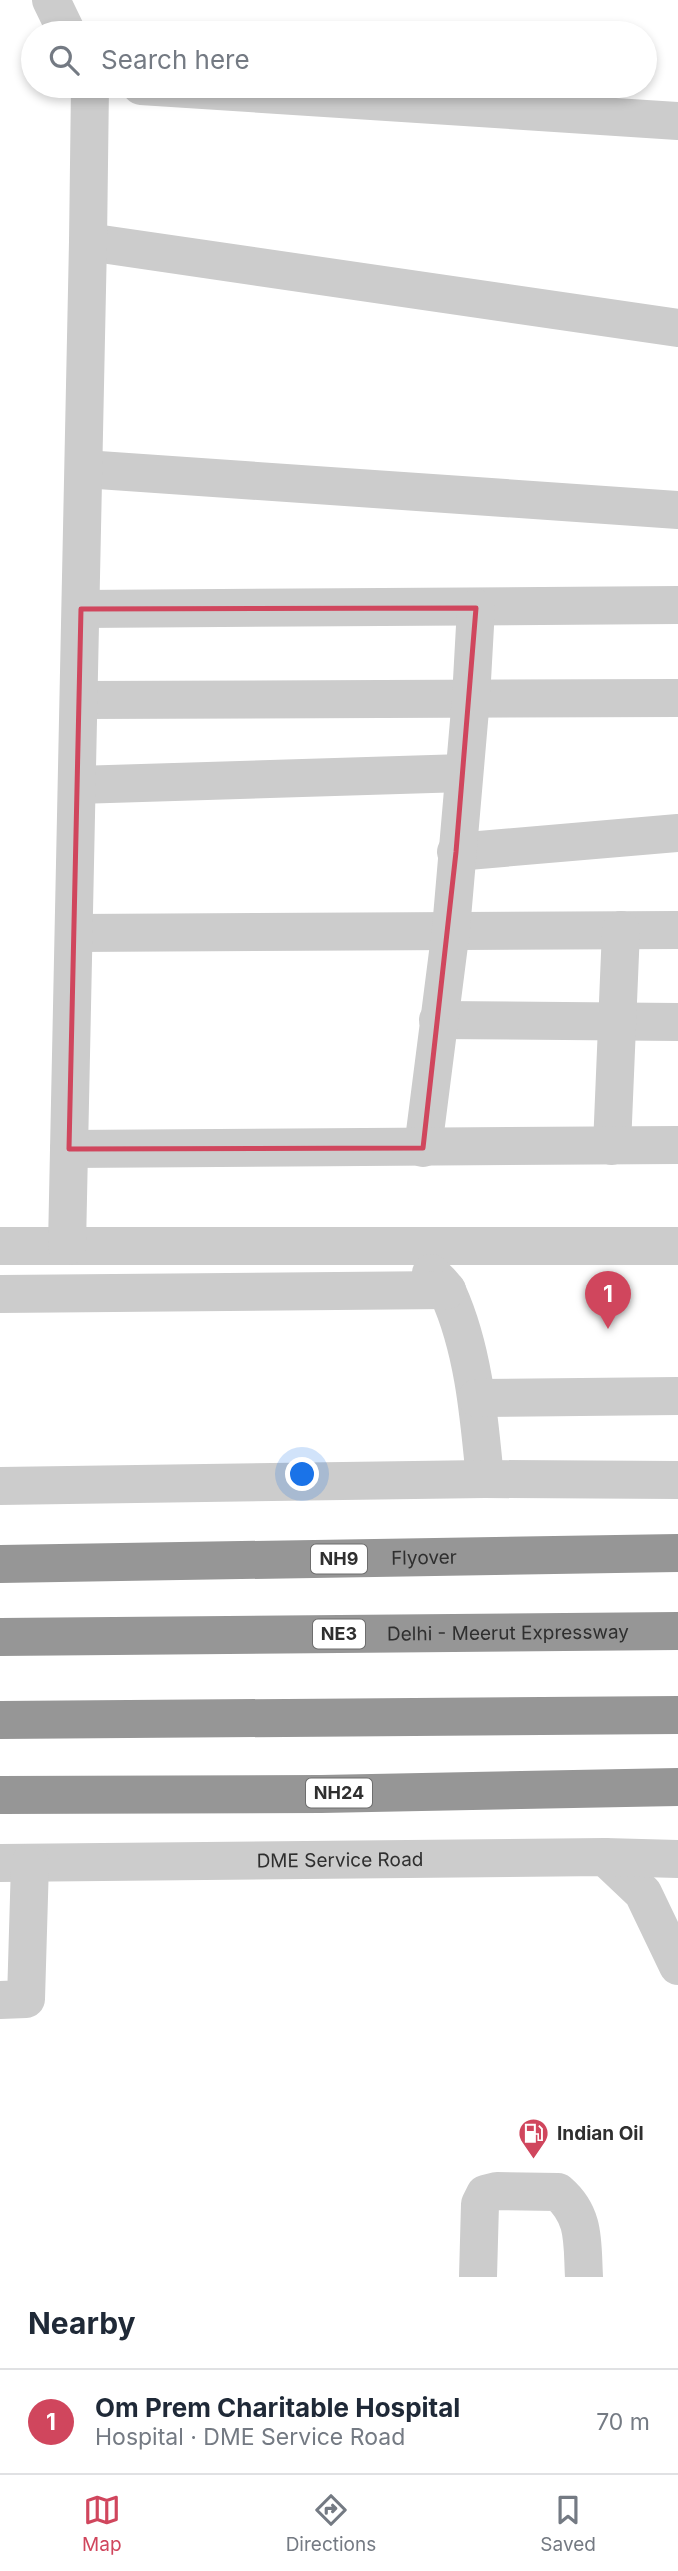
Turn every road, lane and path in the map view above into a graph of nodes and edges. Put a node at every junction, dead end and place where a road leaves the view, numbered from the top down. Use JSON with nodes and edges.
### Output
{"nodes":[{"id":1,"x":51,"y":0,"type":"edge"},
{"id":2,"x":61,"y":21,"type":"edge"},
{"id":3,"x":90,"y":98,"type":"edge"},
{"id":4,"x":325,"y":98,"type":"edge"},
{"id":5,"x":678,"y":121,"type":"edge"},
{"id":6,"x":88,"y":242,"type":"junction"},
{"id":7,"x":678,"y":328,"type":"edge"},
{"id":8,"x":84,"y":469,"type":"junction"},
{"id":9,"x":678,"y":510,"type":"edge"},
{"id":10,"x":678,"y":605,"type":"edge"},
{"id":11,"x":475,"y":608,"type":"junction"},
{"id":12,"x":80,"y":609,"type":"junction"},
{"id":13,"x":471,"y":698,"type":"junction"},
{"id":14,"x":678,"y":698,"type":"edge"},
{"id":15,"x":79,"y":700,"type":"junction"},
{"id":16,"x":464,"y":773,"type":"junction"},
{"id":17,"x":76,"y":785,"type":"junction"},
{"id":18,"x":678,"y":833,"type":"edge"},
{"id":19,"x":456,"y":852,"type":"junction"},
{"id":20,"x":451,"y":929,"type":"junction"},
{"id":21,"x":621,"y":930,"type":"junction"},
{"id":22,"x":678,"y":930,"type":"edge"},
{"id":23,"x":74,"y":933,"type":"junction"},
{"id":24,"x":438,"y":1020,"type":"junction"},
{"id":25,"x":618,"y":1021,"type":"junction"},
{"id":26,"x":678,"y":1022,"type":"edge"},
{"id":27,"x":678,"y":1145,"type":"edge"},
{"id":28,"x":612,"y":1146,"type":"junction"},
{"id":29,"x":423,"y":1148,"type":"junction"},
{"id":30,"x":69,"y":1149,"type":"junction"},
{"id":31,"x":0,"y":1246,"type":"edge"},
{"id":32,"x":67,"y":1246,"type":"junction"},
{"id":33,"x":405,"y":1246,"type":"junction"},
{"id":34,"x":678,"y":1246,"type":"edge"},
{"id":35,"x":447,"y":1290,"type":"junction"},
{"id":36,"x":0,"y":1294,"type":"edge"},
{"id":37,"x":678,"y":1396,"type":"edge"},
{"id":38,"x":477,"y":1398,"type":"junction"},
{"id":39,"x":485,"y":1479,"type":"junction"},
{"id":40,"x":678,"y":1480,"type":"edge"},
{"id":41,"x":0,"y":1486,"type":"edge"},
{"id":42,"x":678,"y":1553,"type":"edge"},
{"id":43,"x":0,"y":1564,"type":"edge"},
{"id":44,"x":678,"y":1631,"type":"edge"},
{"id":45,"x":0,"y":1637,"type":"edge"},
{"id":46,"x":678,"y":1715,"type":"edge"},
{"id":47,"x":0,"y":1720,"type":"edge"},
{"id":48,"x":678,"y":1787,"type":"edge"},
{"id":49,"x":0,"y":1795,"type":"edge"},
{"id":50,"x":605,"y":1857,"type":"junction"},
{"id":51,"x":678,"y":1859,"type":"edge"},
{"id":52,"x":15,"y":1863,"type":"edge"},
{"id":53,"x":678,"y":1966,"type":"edge"},
{"id":54,"x":0,"y":2000,"type":"edge"},
{"id":55,"x":478,"y":2277,"type":"edge"},
{"id":56,"x":584,"y":2277,"type":"edge"}],
"edges":[{"from":1,"to":2,"type":"street"},
{"from":3,"to":6,"type":"street"},
{"from":4,"to":5,"type":"street"},
{"from":6,"to":7,"type":"street"},
{"from":6,"to":8,"type":"street"},
{"from":8,"to":9,"type":"street"},
{"from":8,"to":12,"type":"street"},
{"from":10,"to":11,"type":"street"},
{"from":11,"to":12,"type":"street"},
{"from":11,"to":13,"type":"street"},
{"from":12,"to":15,"type":"street"},
{"from":13,"to":14,"type":"street"},
{"from":13,"to":15,"type":"street"},
{"from":13,"to":16,"type":"street"},
{"from":15,"to":17,"type":"street"},
{"from":16,"to":17,"type":"street"},
{"from":16,"to":19,"type":"street"},
{"from":17,"to":23,"type":"street"},
{"from":18,"to":19,"type":"street"},
{"from":19,"to":20,"type":"street"},
{"from":20,"to":21,"type":"street"},
{"from":20,"to":23,"type":"street"},
{"from":20,"to":24,"type":"street"},
{"from":21,"to":22,"type":"street"},
{"from":21,"to":25,"type":"street"},
{"from":23,"to":30,"type":"street"},
{"from":24,"to":25,"type":"street"},
{"from":24,"to":29,"type":"street"},
{"from":25,"to":26,"type":"street"},
{"from":25,"to":28,"type":"street"},
{"from":27,"to":28,"type":"street"},
{"from":28,"to":29,"type":"street"},
{"from":29,"to":30,"type":"street"},
{"from":30,"to":32,"type":"street"},
{"from":31,"to":32,"type":"street"},
{"from":32,"to":33,"type":"street"},
{"from":33,"to":34,"type":"street"},
{"from":33,"to":35,"type":"street"},
{"from":35,"to":36,"type":"street"},
{"from":35,"to":38,"type":"street"},
{"from":37,"to":38,"type":"street"},
{"from":38,"to":39,"type":"street"},
{"from":39,"to":40,"type":"street"},
{"from":39,"to":41,"type":"street"},
{"from":42,"to":43,"type":"highway","name":"Flyover","number":"NH9"},
{"from":44,"to":45,"type":"highway","name":"Delhi - Meerut Expressway","number":"NE3"},
{"from":46,"to":47,"type":"highway"},
{"from":48,"to":49,"type":"highway","number":"NH24"},
{"from":50,"to":51,"type":"street","name":"DME Service Road"},
{"from":50,"to":52,"type":"street","name":"DME Service Road"},
{"from":50,"to":53,"type":"street"},
{"from":52,"to":54,"type":"street"},
{"from":55,"to":56,"type":"street"}]}
